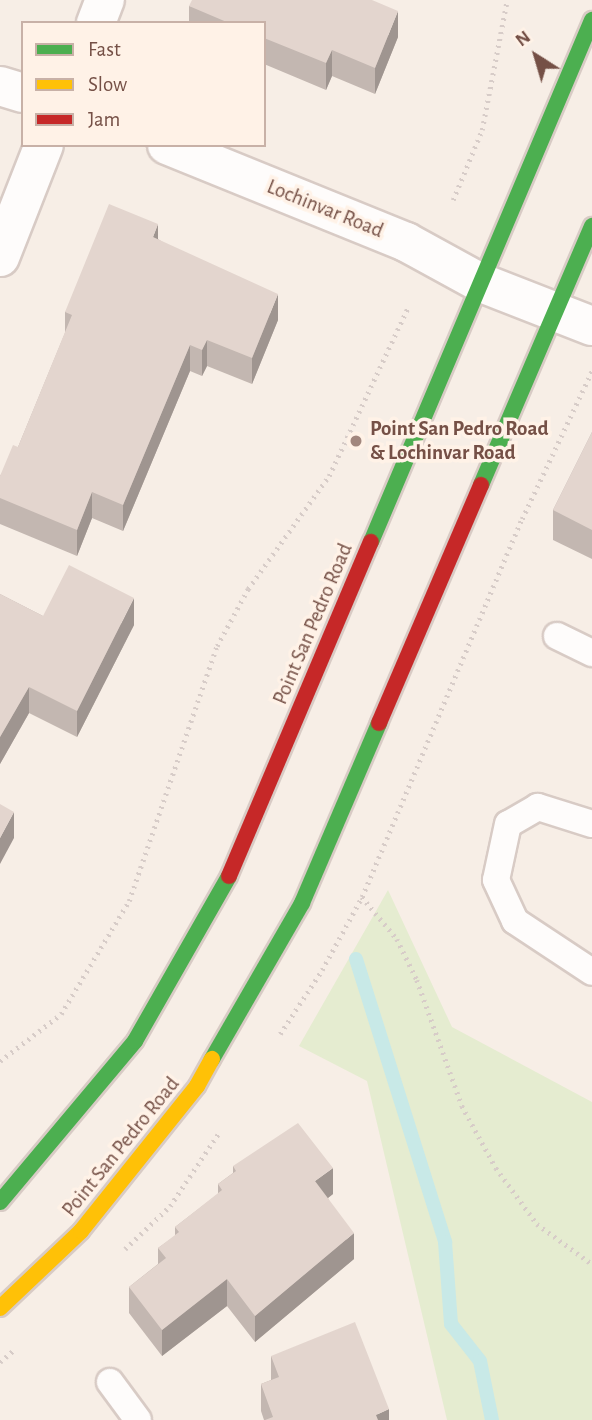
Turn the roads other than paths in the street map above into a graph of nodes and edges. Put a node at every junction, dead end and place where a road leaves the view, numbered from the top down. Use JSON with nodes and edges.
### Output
{"nodes":[{"id":1,"x":105,"y":0,"type":"edge"},
{"id":2,"x":592,"y":20,"type":"edge"},
{"id":3,"x":97,"y":21,"type":"edge"},
{"id":4,"x":0,"y":86,"type":"edge"},
{"id":5,"x":21,"y":92,"type":"edge"},
{"id":6,"x":43,"y":147,"type":"edge"},
{"id":7,"x":172,"y":147,"type":"edge"},
{"id":8,"x":592,"y":226,"type":"edge"},
{"id":9,"x":0,"y":257,"type":"edge"},
{"id":10,"x":479,"y":282,"type":"junction"},
{"id":11,"x":556,"y":312,"type":"junction"},
{"id":12,"x":592,"y":326,"type":"edge"},
{"id":13,"x":557,"y":636,"type":"dead end"},
{"id":14,"x":592,"y":653,"type":"edge"},
{"id":15,"x":592,"y":824,"type":"edge"},
{"id":16,"x":592,"y":972,"type":"edge"},
{"id":17,"x":0,"y":1202,"type":"edge"},
{"id":18,"x":0,"y":1308,"type":"edge"},
{"id":19,"x":110,"y":1382,"type":"dead end"},
{"id":20,"x":138,"y":1420,"type":"edge"}],
"edges":[{"from":1,"to":3,"type":"street"},
{"from":2,"to":10,"type":"main road","name":"Point San Pedro Road"},
{"from":4,"to":5,"type":"street"},
{"from":6,"to":9,"type":"street"},
{"from":7,"to":10,"type":"street","name":"Lochinvar Road"},
{"from":8,"to":11,"type":"main road","name":"Point San Pedro Road"},
{"from":10,"to":11,"type":"street","name":"Lochinvar Road"},
{"from":10,"to":17,"type":"main road","name":"Point San Pedro Road"},
{"from":11,"to":12,"type":"street","name":"Lochinvar Road"},
{"from":11,"to":18,"type":"main road","name":"Point San Pedro Road"},
{"from":13,"to":14,"type":"lane"},
{"from":15,"to":16,"type":"lane"},
{"from":19,"to":20,"type":"lane"}]}
